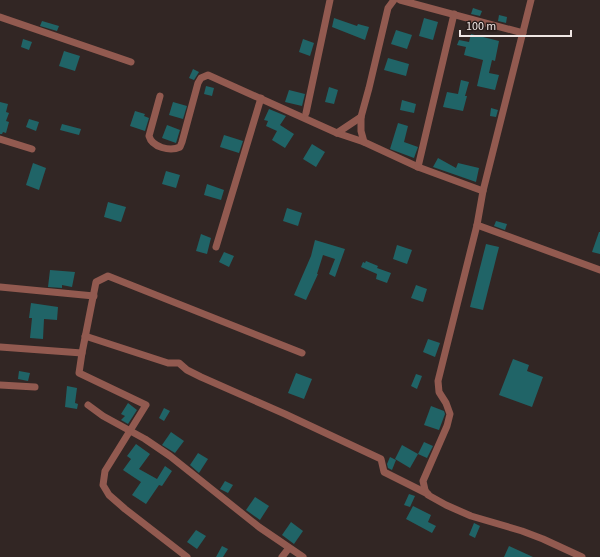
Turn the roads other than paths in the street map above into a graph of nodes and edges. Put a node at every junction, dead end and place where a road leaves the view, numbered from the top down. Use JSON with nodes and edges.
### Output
{"nodes":[{"id":1,"x":330,"y":0,"type":"edge"},
{"id":2,"x":394,"y":0,"type":"edge"},
{"id":3,"x":400,"y":0,"type":"edge"},
{"id":4,"x":531,"y":0,"type":"edge"},
{"id":5,"x":454,"y":14,"type":"junction"},
{"id":6,"x":0,"y":17,"type":"edge"},
{"id":7,"x":523,"y":33,"type":"junction"},
{"id":8,"x":131,"y":62,"type":"dead end"},
{"id":9,"x":160,"y":96,"type":"dead end"},
{"id":10,"x":261,"y":98,"type":"junction"},
{"id":11,"x":306,"y":113,"type":"dead end"},
{"id":12,"x":361,"y":117,"type":"junction"},
{"id":13,"x":337,"y":133,"type":"junction"},
{"id":14,"x":0,"y":139,"type":"edge"},
{"id":15,"x":364,"y":142,"type":"junction"},
{"id":16,"x":32,"y":149,"type":"dead end"},
{"id":17,"x":418,"y":167,"type":"junction"},
{"id":18,"x":483,"y":191,"type":"junction"},
{"id":19,"x":477,"y":225,"type":"junction"},
{"id":20,"x":216,"y":247,"type":"dead end"},
{"id":21,"x":600,"y":270,"type":"edge"},
{"id":22,"x":0,"y":287,"type":"edge"},
{"id":23,"x":94,"y":296,"type":"junction"},
{"id":24,"x":85,"y":336,"type":"junction"},
{"id":25,"x":0,"y":347,"type":"edge"},
{"id":26,"x":82,"y":353,"type":"junction"},
{"id":27,"x":302,"y":353,"type":"dead end"},
{"id":28,"x":0,"y":385,"type":"edge"},
{"id":29,"x":35,"y":387,"type":"dead end"},
{"id":30,"x":88,"y":405,"type":"dead end"},
{"id":31,"x":131,"y":430,"type":"junction"},
{"id":32,"x":428,"y":494,"type":"junction"},
{"id":33,"x":289,"y":548,"type":"junction"},
{"id":34,"x":187,"y":557,"type":"edge"},
{"id":35,"x":282,"y":557,"type":"edge"},
{"id":36,"x":303,"y":557,"type":"edge"},
{"id":37,"x":582,"y":557,"type":"edge"}],
"edges":[{"from":1,"to":11,"type":"street"},
{"from":2,"to":12,"type":"street"},
{"from":3,"to":5,"type":"street"},
{"from":4,"to":7,"type":"street"},
{"from":5,"to":7,"type":"street"},
{"from":5,"to":17,"type":"street"},
{"from":6,"to":8,"type":"street"},
{"from":7,"to":18,"type":"street"},
{"from":9,"to":10,"type":"street"},
{"from":10,"to":13,"type":"street"},
{"from":10,"to":20,"type":"street"},
{"from":12,"to":13,"type":"street"},
{"from":12,"to":15,"type":"street"},
{"from":13,"to":15,"type":"street"},
{"from":14,"to":16,"type":"street"},
{"from":15,"to":17,"type":"street"},
{"from":17,"to":18,"type":"street"},
{"from":18,"to":19,"type":"street"},
{"from":19,"to":21,"type":"street"},
{"from":19,"to":32,"type":"street"},
{"from":22,"to":23,"type":"street"},
{"from":23,"to":24,"type":"street"},
{"from":23,"to":27,"type":"street"},
{"from":24,"to":26,"type":"street"},
{"from":24,"to":32,"type":"street"},
{"from":25,"to":26,"type":"street"},
{"from":26,"to":31,"type":"street"},
{"from":28,"to":29,"type":"street"},
{"from":30,"to":31,"type":"street"},
{"from":31,"to":33,"type":"street"},
{"from":31,"to":34,"type":"street"},
{"from":32,"to":37,"type":"street"},
{"from":33,"to":35,"type":"street"},
{"from":33,"to":36,"type":"street"}]}
